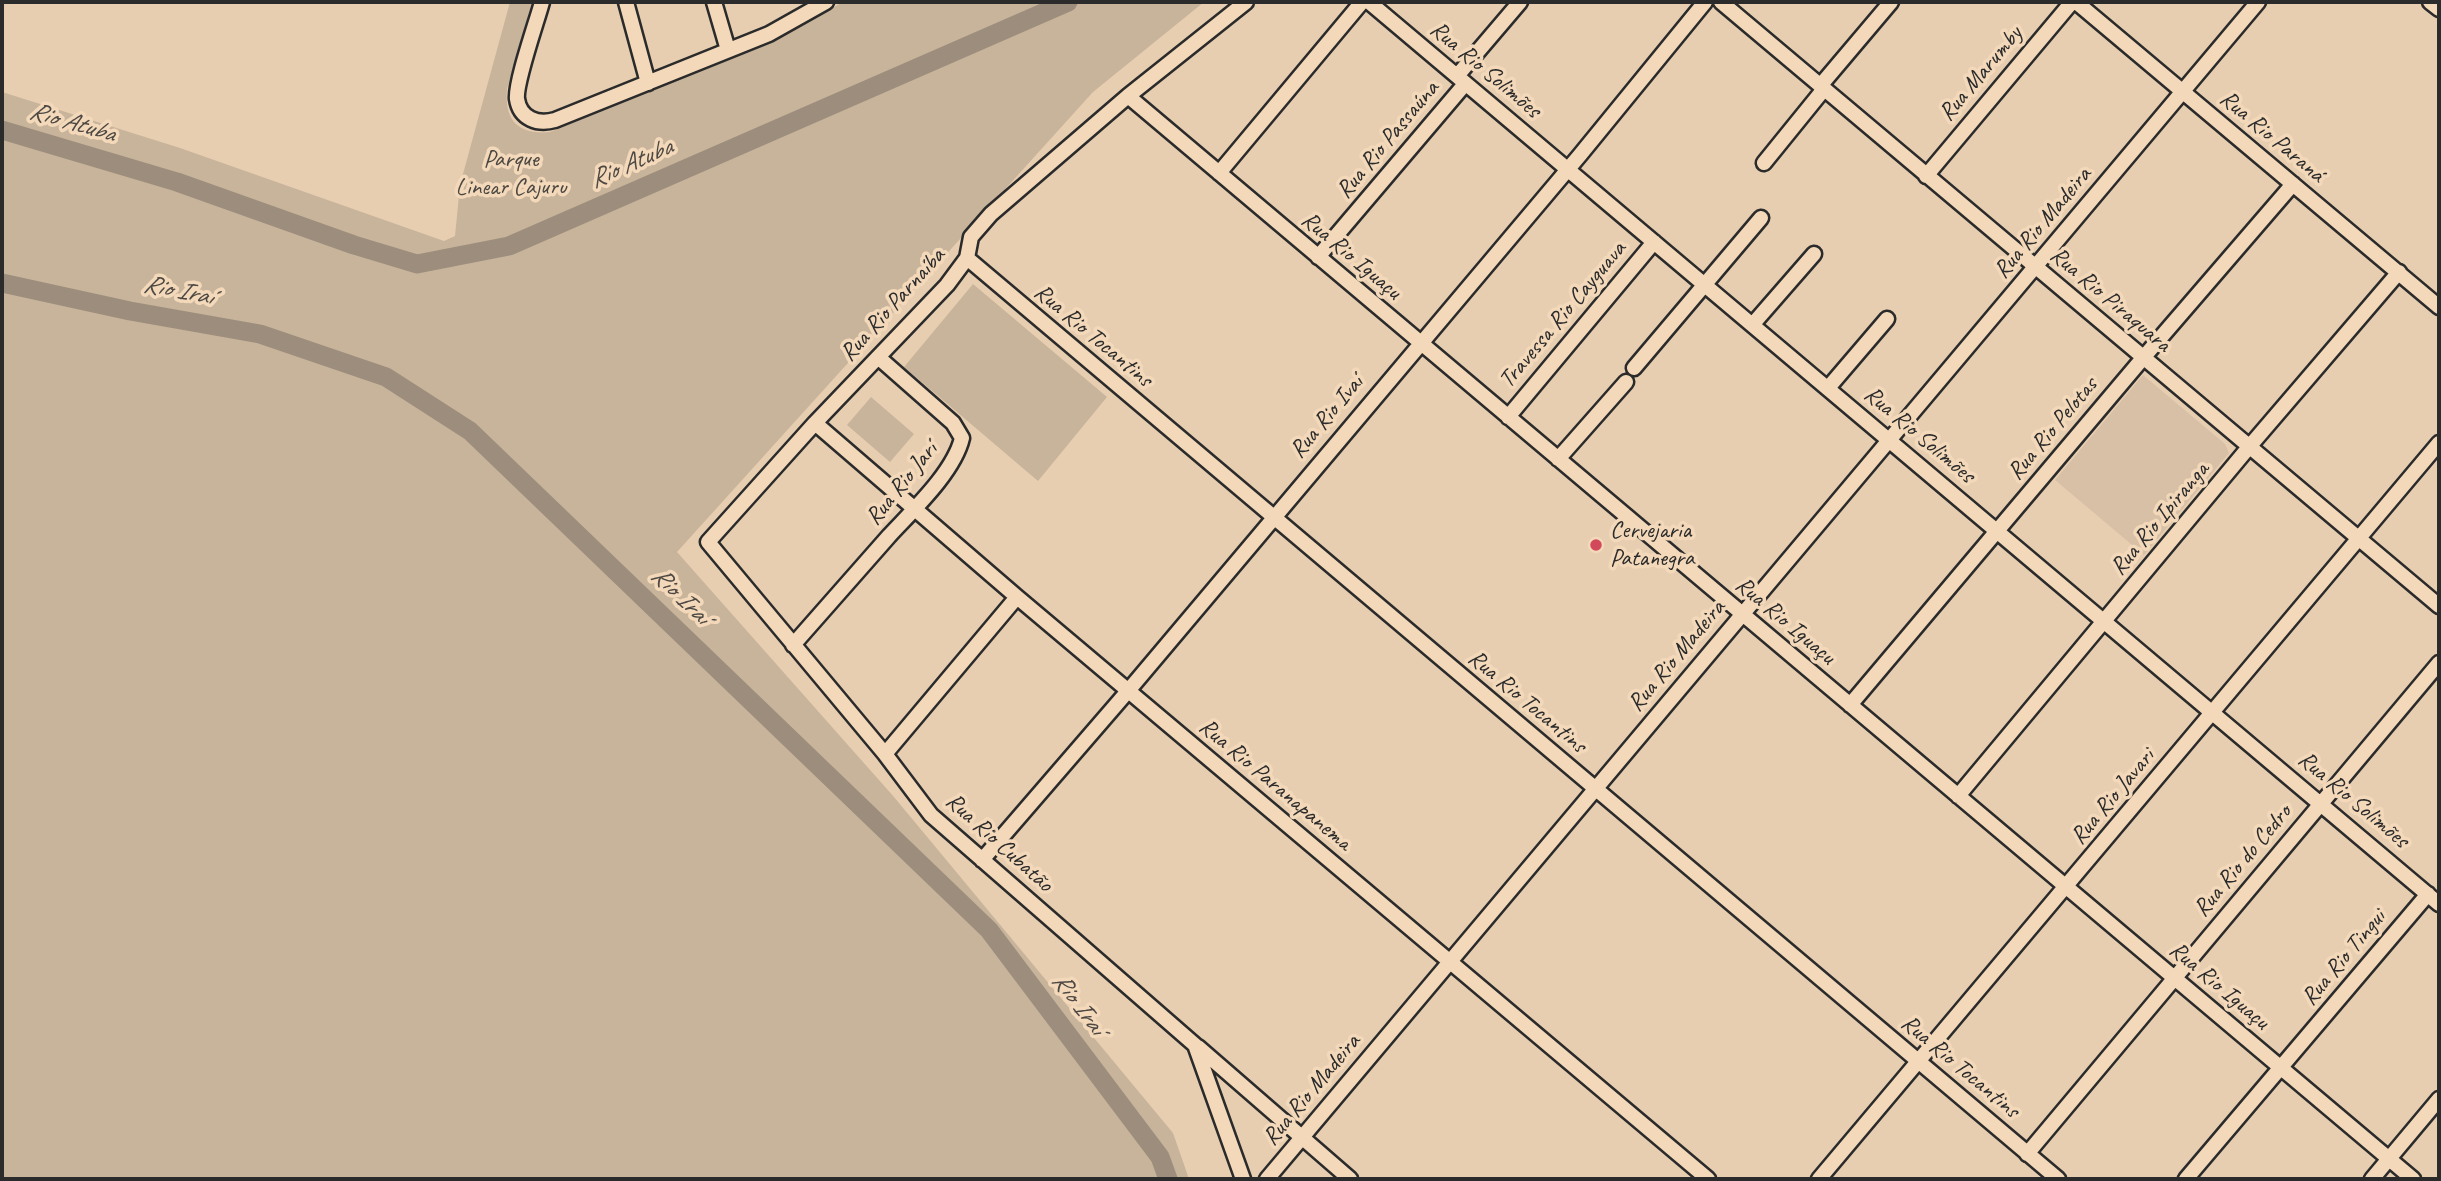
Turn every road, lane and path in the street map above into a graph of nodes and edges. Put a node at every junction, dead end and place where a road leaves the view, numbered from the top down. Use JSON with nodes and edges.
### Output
{"nodes":[{"id":1,"x":542,"y":2,"type":"edge"},
{"id":2,"x":626,"y":2,"type":"edge"},
{"id":3,"x":714,"y":2,"type":"edge"},
{"id":4,"x":826,"y":2,"type":"edge"},
{"id":5,"x":1246,"y":2,"type":"edge"},
{"id":6,"x":1362,"y":2,"type":"edge"},
{"id":7,"x":1369,"y":2,"type":"edge"},
{"id":8,"x":1520,"y":2,"type":"edge"},
{"id":9,"x":1705,"y":2,"type":"edge"},
{"id":10,"x":1721,"y":2,"type":"edge"},
{"id":11,"x":1891,"y":2,"type":"edge"},
{"id":12,"x":2074,"y":2,"type":"edge"},
{"id":13,"x":2258,"y":2,"type":"edge"},
{"id":14,"x":799,"y":9,"type":"edge"},
{"id":15,"x":729,"y":50,"type":"junction"},
{"id":16,"x":1461,"y":80,"type":"junction"},
{"id":17,"x":648,"y":83,"type":"junction"},
{"id":18,"x":1822,"y":87,"type":"junction"},
{"id":19,"x":2182,"y":92,"type":"junction"},
{"id":20,"x":1129,"y":96,"type":"junction"},
{"id":21,"x":1764,"y":163,"type":"dead end"},
{"id":22,"x":1567,"y":169,"type":"junction"},
{"id":23,"x":1219,"y":173,"type":"junction"},
{"id":24,"x":1926,"y":176,"type":"junction"},
{"id":25,"x":2293,"y":184,"type":"junction"},
{"id":26,"x":1761,"y":218,"type":"dead end"},
{"id":27,"x":1654,"y":242,"type":"junction"},
{"id":28,"x":1815,"y":254,"type":"dead end"},
{"id":29,"x":1318,"y":257,"type":"junction"},
{"id":30,"x":967,"y":258,"type":"junction"},
{"id":31,"x":2035,"y":268,"type":"junction"},
{"id":32,"x":2399,"y":272,"type":"junction"},
{"id":33,"x":1706,"y":284,"type":"junction"},
{"id":34,"x":2439,"y":307,"type":"edge"},
{"id":35,"x":1886,"y":319,"type":"dead end"},
{"id":36,"x":1753,"y":324,"type":"junction"},
{"id":37,"x":1420,"y":343,"type":"junction"},
{"id":38,"x":878,"y":357,"type":"junction"},
{"id":39,"x":2143,"y":358,"type":"junction"},
{"id":40,"x":1634,"y":368,"type":"dead end"},
{"id":41,"x":1626,"y":382,"type":"dead end"},
{"id":42,"x":1828,"y":387,"type":"junction"},
{"id":43,"x":1508,"y":417,"type":"junction"},
{"id":44,"x":814,"y":423,"type":"junction"},
{"id":45,"x":1890,"y":439,"type":"junction"},
{"id":46,"x":2439,"y":443,"type":"edge"},
{"id":47,"x":2249,"y":447,"type":"junction"},
{"id":48,"x":1558,"y":459,"type":"junction"},
{"id":49,"x":913,"y":509,"type":"junction"},
{"id":50,"x":1273,"y":518,"type":"junction"},
{"id":51,"x":1997,"y":531,"type":"junction"},
{"id":52,"x":2360,"y":538,"type":"junction"},
{"id":53,"x":708,"y":542,"type":"joint"},
{"id":54,"x":1017,"y":597,"type":"junction"},
{"id":55,"x":2439,"y":606,"type":"edge"},
{"id":56,"x":1742,"y":614,"type":"junction"},
{"id":57,"x":2106,"y":621,"type":"junction"},
{"id":58,"x":793,"y":645,"type":"junction"},
{"id":59,"x":2439,"y":663,"type":"edge"},
{"id":60,"x":1128,"y":691,"type":"junction"},
{"id":61,"x":1850,"y":705,"type":"junction"},
{"id":62,"x":2214,"y":712,"type":"junction"},
{"id":63,"x":885,"y":754,"type":"junction"},
{"id":64,"x":1596,"y":789,"type":"junction"},
{"id":65,"x":1958,"y":796,"type":"junction"},
{"id":66,"x":2322,"y":804,"type":"junction"},
{"id":67,"x":982,"y":860,"type":"junction"},
{"id":68,"x":2067,"y":887,"type":"junction"},
{"id":69,"x":2428,"y":894,"type":"junction"},
{"id":70,"x":2439,"y":904,"type":"edge"},
{"id":71,"x":1450,"y":961,"type":"junction"},
{"id":72,"x":2174,"y":978,"type":"junction"},
{"id":73,"x":1195,"y":1045,"type":"junction"},
{"id":74,"x":1919,"y":1061,"type":"junction"},
{"id":75,"x":2281,"y":1068,"type":"junction"},
{"id":76,"x":2439,"y":1099,"type":"edge"},
{"id":77,"x":1301,"y":1139,"type":"junction"},
{"id":78,"x":2027,"y":1154,"type":"junction"},
{"id":79,"x":2389,"y":1159,"type":"junction"},
{"id":80,"x":1243,"y":1179,"type":"edge"},
{"id":81,"x":1267,"y":1179,"type":"edge"},
{"id":82,"x":1350,"y":1179,"type":"edge"},
{"id":83,"x":1707,"y":1179,"type":"edge"},
{"id":84,"x":1819,"y":1179,"type":"edge"},
{"id":85,"x":2058,"y":1179,"type":"edge"},
{"id":86,"x":2186,"y":1179,"type":"edge"},
{"id":87,"x":2372,"y":1179,"type":"edge"},
{"id":88,"x":2413,"y":1179,"type":"edge"}],
"edges":[{"from":1,"to":17,"type":"street"},
{"from":2,"to":17,"type":"street"},
{"from":3,"to":15,"type":"street"},
{"from":4,"to":14,"type":"street"},
{"from":5,"to":20,"type":"street","name":"Rua Rio Parnaíba"},
{"from":6,"to":23,"type":"street"},
{"from":7,"to":16,"type":"street","name":"Rua Rio Solimões"},
{"from":8,"to":16,"type":"street","name":"Rua Rio Passaúna"},
{"from":9,"to":22,"type":"street","name":"Rua Rio Ivaí"},
{"from":10,"to":18,"type":"street","name":"Rua Rio Piraquara"},
{"from":11,"to":18,"type":"street"},
{"from":12,"to":19,"type":"street","name":"Rua Rio Paraná"},
{"from":12,"to":24,"type":"street","name":"Rua Marumby"},
{"from":13,"to":19,"type":"street","name":"Rua Rio Madeira"},
{"from":14,"to":15,"type":"street"},
{"from":15,"to":17,"type":"street"},
{"from":16,"to":22,"type":"street","name":"Rua Rio Solimões"},
{"from":16,"to":29,"type":"street","name":"Rua Rio Passaúna"},
{"from":18,"to":21,"type":"street"},
{"from":18,"to":24,"type":"street","name":"Rua Rio Piraquara"},
{"from":19,"to":25,"type":"street","name":"Rua Rio Paraná"},
{"from":19,"to":31,"type":"street","name":"Rua Rio Madeira"},
{"from":20,"to":23,"type":"street","name":"Rua Rio Iguaçu"},
{"from":20,"to":30,"type":"street","name":"Rua Rio Parnaíba"},
{"from":22,"to":27,"type":"street","name":"Rua Rio Solimões"},
{"from":22,"to":37,"type":"street","name":"Rua Rio Ivaí"},
{"from":23,"to":29,"type":"street","name":"Rua Rio Iguaçu"},
{"from":24,"to":31,"type":"street","name":"Rua Rio Piraquara"},
{"from":25,"to":32,"type":"street","name":"Rua Rio Paraná"},
{"from":25,"to":39,"type":"street","name":"Rua Rio Pelotas"},
{"from":26,"to":33,"type":"street"},
{"from":27,"to":33,"type":"street","name":"Rua Rio Solimões"},
{"from":27,"to":43,"type":"street","name":"Travessa Rio Cayguava"},
{"from":28,"to":36,"type":"street"},
{"from":29,"to":37,"type":"street","name":"Rua Rio Iguaçu"},
{"from":30,"to":38,"type":"street","name":"Rua Rio Parnaíba"},
{"from":30,"to":50,"type":"street","name":"Rua Rio Tocantins"},
{"from":31,"to":39,"type":"street","name":"Rua Rio Piraquara"},
{"from":31,"to":45,"type":"street","name":"Rua Rio Madeira"},
{"from":32,"to":34,"type":"street","name":"Rua Rio Paraná"},
{"from":32,"to":47,"type":"street","name":"Rua Rio Ipiranga"},
{"from":33,"to":36,"type":"street","name":"Rua Rio Solimões"},
{"from":33,"to":40,"type":"street"},
{"from":35,"to":42,"type":"street"},
{"from":36,"to":42,"type":"street","name":"Rua Rio Solimões"},
{"from":37,"to":43,"type":"street","name":"Rua Rio Iguaçu"},
{"from":37,"to":50,"type":"street","name":"Rua Rio Ivaí"},
{"from":38,"to":44,"type":"street","name":"Rua Rio Parnaíba"},
{"from":38,"to":49,"type":"street","name":"Rua Rio Jarí"},
{"from":39,"to":47,"type":"street","name":"Rua Rio Piraquara"},
{"from":39,"to":51,"type":"street","name":"Rua Rio Pelotas"},
{"from":41,"to":48,"type":"street"},
{"from":42,"to":45,"type":"street","name":"Rua Rio Solimões"},
{"from":43,"to":48,"type":"street","name":"Rua Rio Iguaçu"},
{"from":44,"to":49,"type":"street","name":"Rua Rio Paranapanema"},
{"from":44,"to":53,"type":"street","name":"Rua Rio Parnaíba"},
{"from":45,"to":51,"type":"street","name":"Rua Rio Solimões"},
{"from":45,"to":56,"type":"street","name":"Rua Rio Madeira"},
{"from":46,"to":52,"type":"street","name":"Rua Rio Javari"},
{"from":47,"to":52,"type":"street","name":"Rua Rio Piraquara"},
{"from":47,"to":57,"type":"street","name":"Rua Rio Ipiranga"},
{"from":48,"to":56,"type":"street","name":"Rua Rio Iguaçu"},
{"from":49,"to":54,"type":"street","name":"Rua Rio Paranapanema"},
{"from":49,"to":58,"type":"street","name":"Rua Rio Jarí"},
{"from":50,"to":60,"type":"street","name":"Rua Rio Ivaí"},
{"from":50,"to":64,"type":"street","name":"Rua Rio Tocantins"},
{"from":51,"to":57,"type":"street","name":"Rua Rio Solimões"},
{"from":51,"to":61,"type":"street","name":"Rua Rio Pelotas"},
{"from":52,"to":55,"type":"street","name":"Rua Rio Piraquara"},
{"from":52,"to":62,"type":"street","name":"Rua Rio Javari"},
{"from":53,"to":58,"type":"street","name":"Rua Rio Cubatão"},
{"from":54,"to":60,"type":"street","name":"Rua Rio Paranapanema"},
{"from":54,"to":63,"type":"street"},
{"from":56,"to":61,"type":"street","name":"Rua Rio Iguaçu"},
{"from":56,"to":64,"type":"street","name":"Rua Rio Madeira"},
{"from":57,"to":62,"type":"street","name":"Rua Rio Solimões"},
{"from":57,"to":65,"type":"street","name":"Rua Rio Ipiranga"},
{"from":58,"to":63,"type":"street","name":"Rua Rio Cubatão"},
{"from":59,"to":66,"type":"street","name":"Rua Rio do Cedro"},
{"from":60,"to":67,"type":"street","name":"Rua Rio Ivaí"},
{"from":60,"to":71,"type":"street","name":"Rua Rio Paranapanema"},
{"from":61,"to":65,"type":"street","name":"Rua Rio Iguaçu"},
{"from":62,"to":66,"type":"street","name":"Rua Rio Solimões"},
{"from":62,"to":68,"type":"street","name":"Rua Rio Javari"},
{"from":63,"to":67,"type":"street","name":"Rua Rio Cubatão"},
{"from":64,"to":71,"type":"street","name":"Rua Rio Madeira"},
{"from":64,"to":74,"type":"street","name":"Rua Rio Tocantins"},
{"from":65,"to":68,"type":"street","name":"Rua Rio Iguaçu"},
{"from":66,"to":69,"type":"street","name":"Rua Rio Solimões"},
{"from":66,"to":72,"type":"street","name":"Rua Rio do Cedro"},
{"from":67,"to":73,"type":"street","name":"Rua Rio Cubatão"},
{"from":68,"to":72,"type":"street","name":"Rua Rio Iguaçu"},
{"from":68,"to":74,"type":"street","name":"Rua Rio Javari"},
{"from":69,"to":70,"type":"street","name":"Rua Rio Solimões"},
{"from":69,"to":75,"type":"street","name":"Rua Rio Tingui"},
{"from":71,"to":77,"type":"street","name":"Rua Rio Madeira"},
{"from":71,"to":83,"type":"street","name":"Rua Rio Paranapanema"},
{"from":72,"to":75,"type":"street","name":"Rua Rio Iguaçu"},
{"from":72,"to":78,"type":"street","name":"Rua Rio do Cedro"},
{"from":73,"to":77,"type":"street"},
{"from":73,"to":80,"type":"street","name":"Rua Rio Cubatão"},
{"from":74,"to":78,"type":"street","name":"Rua Rio Tocantins"},
{"from":74,"to":84,"type":"street","name":"Rua Rio Javari"},
{"from":75,"to":79,"type":"street","name":"Rua Rio Iguaçu"},
{"from":75,"to":86,"type":"street","name":"Rua Rio Tingui"},
{"from":76,"to":79,"type":"street"},
{"from":77,"to":81,"type":"street","name":"Rua Rio Madeira"},
{"from":77,"to":82,"type":"street"},
{"from":78,"to":85,"type":"street","name":"Rua Rio Tocantins"},
{"from":79,"to":87,"type":"street"},
{"from":79,"to":88,"type":"street","name":"Rua Rio Iguaçu"}]}
